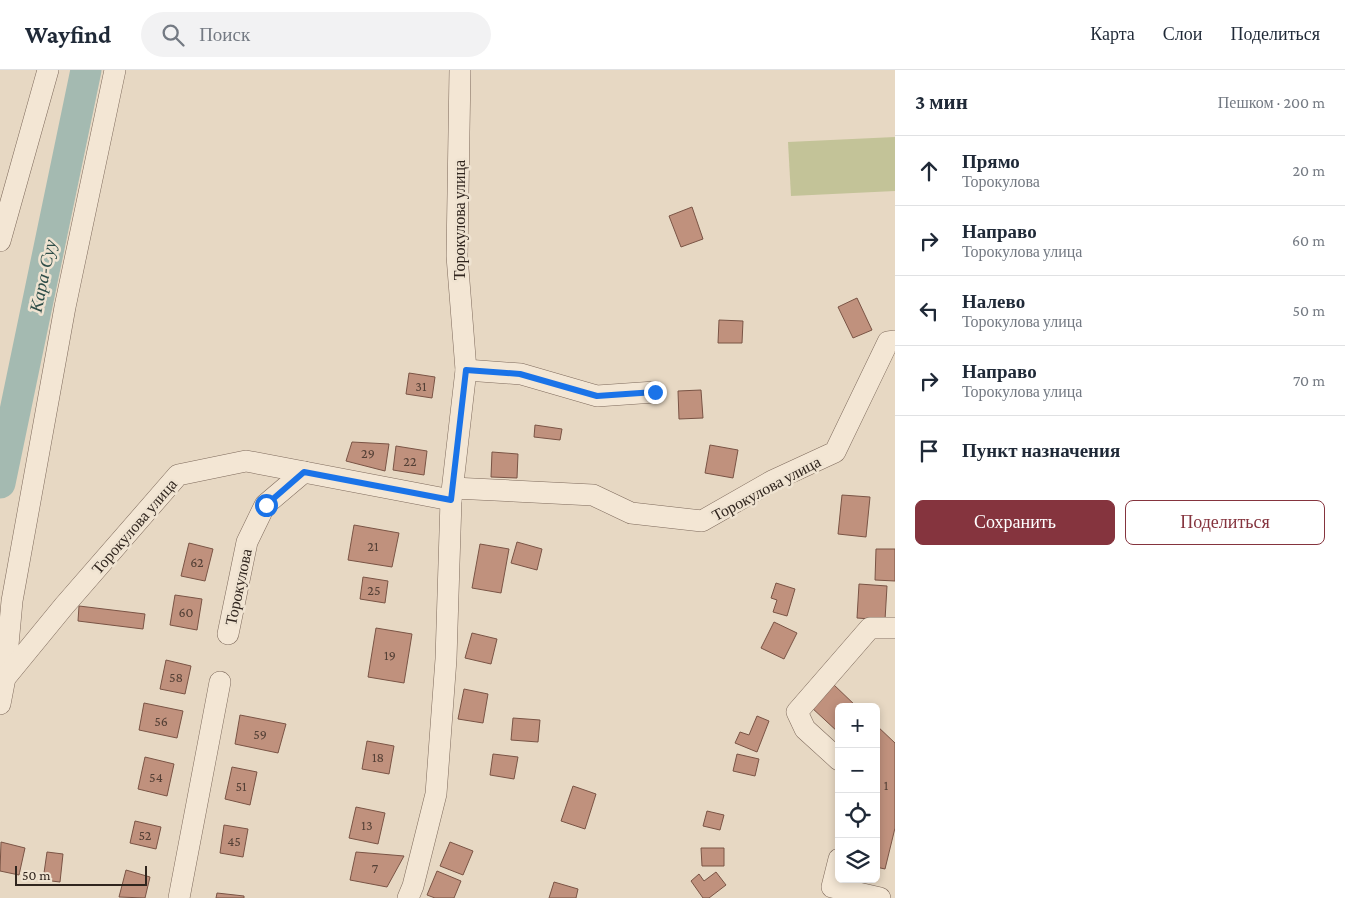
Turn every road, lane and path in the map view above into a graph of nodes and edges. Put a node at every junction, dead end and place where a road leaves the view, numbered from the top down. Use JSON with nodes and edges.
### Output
{"nodes":[{"id":1,"x":48,"y":70,"type":"edge"},
{"id":2,"x":115,"y":70,"type":"edge"},
{"id":3,"x":460,"y":70,"type":"edge"},
{"id":4,"x":0,"y":241,"type":"edge"},
{"id":5,"x":895,"y":340,"type":"edge"},
{"id":6,"x":466,"y":370,"type":"junction"},
{"id":7,"x":655,"y":392,"type":"dead end"},
{"id":8,"x":304,"y":472,"type":"junction"},
{"id":9,"x":452,"y":494,"type":"junction"},
{"id":10,"x":895,"y":628,"type":"edge"},
{"id":11,"x":228,"y":634,"type":"dead end"},
{"id":12,"x":5,"y":678,"type":"junction"},
{"id":13,"x":220,"y":682,"type":"dead end"},
{"id":14,"x":0,"y":704,"type":"edge"},
{"id":15,"x":835,"y":756,"type":"edge"},
{"id":16,"x":835,"y":876,"type":"edge"},
{"id":17,"x":831,"y":892,"type":"edge"},
{"id":18,"x":179,"y":898,"type":"edge"},
{"id":19,"x":408,"y":898,"type":"edge"},
{"id":20,"x":880,"y":898,"type":"edge"}],
"edges":[{"from":1,"to":4,"type":"street"},
{"from":2,"to":12,"type":"street"},
{"from":3,"to":6,"type":"street","name":"Торокулова улица"},
{"from":5,"to":9,"type":"street","name":"Торокулова улица"},
{"from":6,"to":7,"type":"street"},
{"from":6,"to":9,"type":"street","name":"Торокулова улица"},
{"from":8,"to":9,"type":"street","name":"Торокулова улица"},
{"from":8,"to":11,"type":"street","name":"Торокулова"},
{"from":8,"to":12,"type":"street","name":"Торокулова улица"},
{"from":9,"to":19,"type":"street","name":"Торокулова улица"},
{"from":10,"to":15,"type":"street"},
{"from":12,"to":14,"type":"street","name":"Торокулова улица"},
{"from":13,"to":18,"type":"street"},
{"from":16,"to":17,"type":"street"},
{"from":17,"to":20,"type":"street"}]}
